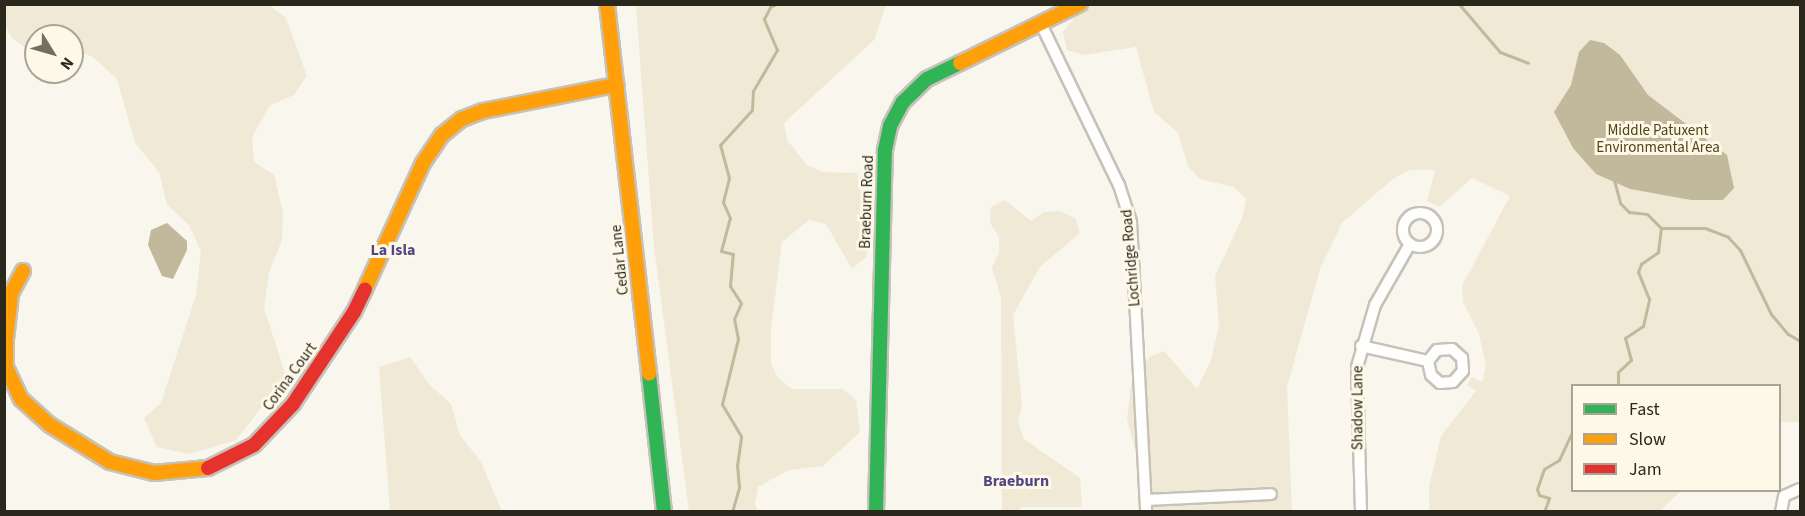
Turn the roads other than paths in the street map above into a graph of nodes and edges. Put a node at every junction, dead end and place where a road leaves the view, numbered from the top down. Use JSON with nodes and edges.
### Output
{"nodes":[{"id":1,"x":607,"y":4,"type":"edge"},
{"id":2,"x":1080,"y":4,"type":"edge"},
{"id":3,"x":1041,"y":24,"type":"junction"},
{"id":4,"x":616,"y":85,"type":"junction"},
{"id":5,"x":1410,"y":244,"type":"dead end"},
{"id":6,"x":23,"y":272,"type":"dead end"},
{"id":7,"x":1361,"y":346,"type":"junction"},
{"id":8,"x":1428,"y":361,"type":"dead end"},
{"id":9,"x":1800,"y":489,"type":"edge"},
{"id":10,"x":1271,"y":494,"type":"dead end"},
{"id":11,"x":1146,"y":500,"type":"junction"},
{"id":12,"x":664,"y":512,"type":"edge"},
{"id":13,"x":876,"y":512,"type":"edge"},
{"id":14,"x":1146,"y":512,"type":"edge"},
{"id":15,"x":1361,"y":512,"type":"edge"},
{"id":16,"x":1781,"y":512,"type":"edge"}],
"edges":[{"from":1,"to":4,"type":"street","name":"Cedar Lane"},
{"from":2,"to":3,"type":"street","name":"Braeburn Road"},
{"from":3,"to":11,"type":"street","name":"Lochridge Road"},
{"from":3,"to":13,"type":"street","name":"Braeburn Road"},
{"from":4,"to":6,"type":"street","name":"Corina Court"},
{"from":4,"to":12,"type":"street","name":"Cedar Lane"},
{"from":5,"to":7,"type":"street","name":"Shadow Lane"},
{"from":7,"to":8,"type":"street"},
{"from":7,"to":15,"type":"street","name":"Shadow Lane"},
{"from":9,"to":16,"type":"street"},
{"from":10,"to":11,"type":"street"},
{"from":11,"to":14,"type":"street","name":"Lochridge Road"}]}
